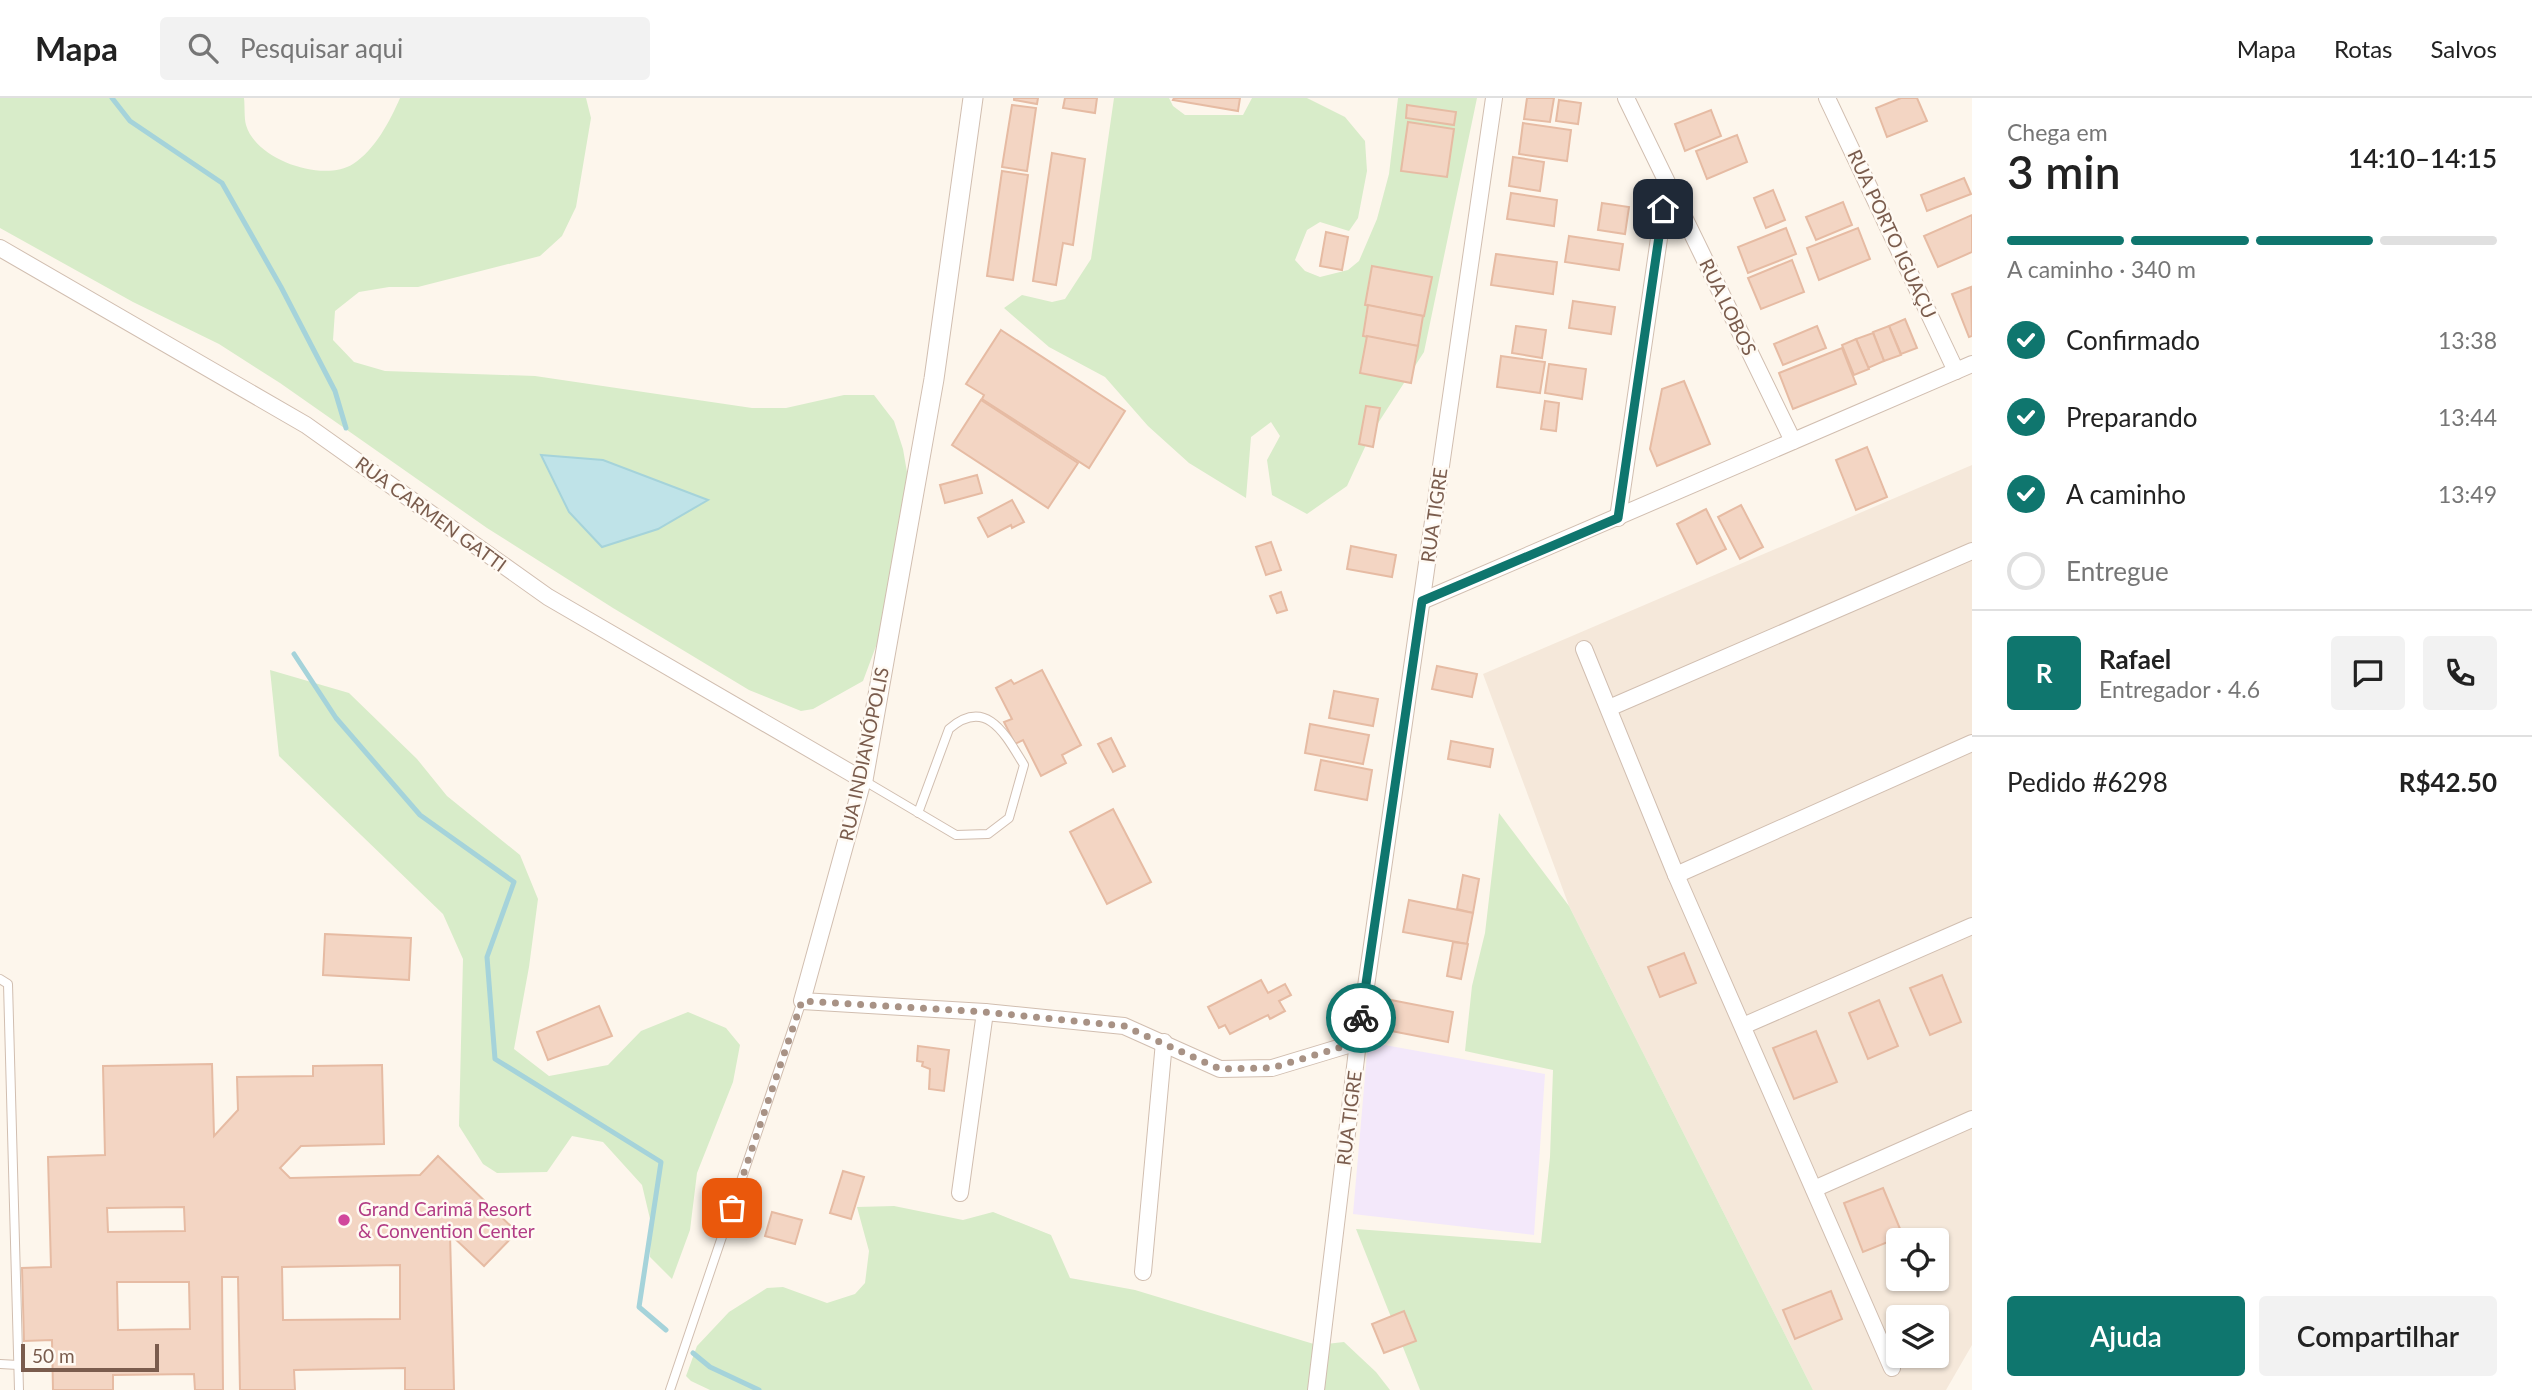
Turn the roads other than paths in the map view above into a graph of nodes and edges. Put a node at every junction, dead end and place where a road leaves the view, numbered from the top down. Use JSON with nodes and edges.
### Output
{"nodes":[{"id":1,"x":973,"y":98,"type":"edge"},
{"id":2,"x":1494,"y":98,"type":"edge"},
{"id":3,"x":1626,"y":98,"type":"edge"},
{"id":4,"x":1827,"y":98,"type":"edge"},
{"id":5,"x":1667,"y":184,"type":"junction"},
{"id":6,"x":0,"y":248,"type":"edge"},
{"id":7,"x":1972,"y":364,"type":"edge"},
{"id":8,"x":1956,"y":370,"type":"junction"},
{"id":9,"x":1793,"y":441,"type":"junction"},
{"id":10,"x":1618,"y":518,"type":"junction"},
{"id":11,"x":1972,"y":551,"type":"edge"},
{"id":12,"x":1422,"y":601,"type":"junction"},
{"id":13,"x":1584,"y":649,"type":"dead end"},
{"id":14,"x":1609,"y":708,"type":"junction"},
{"id":15,"x":1972,"y":743,"type":"edge"},
{"id":16,"x":863,"y":780,"type":"junction"},
{"id":17,"x":918,"y":813,"type":"junction"},
{"id":18,"x":1676,"y":875,"type":"junction"},
{"id":19,"x":1972,"y":926,"type":"edge"},
{"id":20,"x":0,"y":979,"type":"edge"},
{"id":21,"x":802,"y":1001,"type":"junction"},
{"id":22,"x":985,"y":1012,"type":"junction"},
{"id":23,"x":1743,"y":1026,"type":"junction"},
{"id":24,"x":1164,"y":1042,"type":"junction"},
{"id":25,"x":1358,"y":1042,"type":"junction"},
{"id":26,"x":1972,"y":1119,"type":"edge"},
{"id":27,"x":1814,"y":1189,"type":"junction"},
{"id":28,"x":960,"y":1193,"type":"dead end"},
{"id":29,"x":1143,"y":1272,"type":"dead end"},
{"id":30,"x":1886,"y":1354,"type":"edge"},
{"id":31,"x":0,"y":1364,"type":"edge"},
{"id":32,"x":18,"y":1365,"type":"junction"},
{"id":33,"x":19,"y":1390,"type":"edge"},
{"id":34,"x":670,"y":1390,"type":"edge"},
{"id":35,"x":1316,"y":1390,"type":"edge"}],
"edges":[{"from":1,"to":16,"type":"street","name":"RUA INDIANÓPOLIS"},
{"from":2,"to":12,"type":"street","name":"RUA TIGRE"},
{"from":3,"to":5,"type":"street","name":"RUA LOBOS"},
{"from":4,"to":8,"type":"street","name":"RUA PORTO IGUAÇU"},
{"from":5,"to":9,"type":"street","name":"RUA LOBOS"},
{"from":5,"to":10,"type":"street"},
{"from":6,"to":16,"type":"street","name":"RUA CARMEN GATTI"},
{"from":7,"to":8,"type":"street"},
{"from":8,"to":9,"type":"street"},
{"from":9,"to":10,"type":"street"},
{"from":10,"to":12,"type":"street"},
{"from":11,"to":14,"type":"street"},
{"from":12,"to":25,"type":"street","name":"RUA TIGRE"},
{"from":13,"to":14,"type":"street"},
{"from":14,"to":18,"type":"street"},
{"from":15,"to":18,"type":"street"},
{"from":16,"to":17,"type":"lane"},
{"from":16,"to":21,"type":"street","name":"RUA INDIANÓPOLIS"},
{"from":17,"to":17,"type":"lane"},
{"from":18,"to":23,"type":"street"},
{"from":19,"to":23,"type":"street"},
{"from":20,"to":32,"type":"lane"},
{"from":21,"to":22,"type":"street"},
{"from":21,"to":34,"type":"lane","name":"RUA INDIANÓPOLIS"},
{"from":22,"to":24,"type":"street"},
{"from":22,"to":28,"type":"street"},
{"from":23,"to":27,"type":"street"},
{"from":24,"to":25,"type":"street"},
{"from":24,"to":29,"type":"street"},
{"from":25,"to":35,"type":"street","name":"RUA TIGRE"},
{"from":26,"to":27,"type":"street"},
{"from":27,"to":30,"type":"street"},
{"from":31,"to":32,"type":"lane"},
{"from":32,"to":33,"type":"lane"}]}
